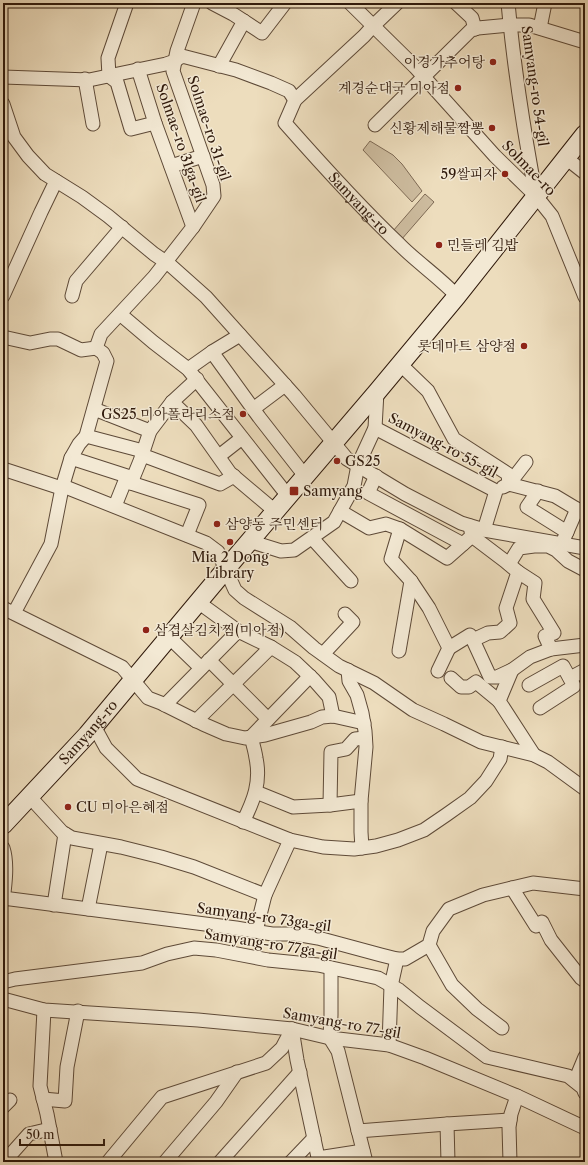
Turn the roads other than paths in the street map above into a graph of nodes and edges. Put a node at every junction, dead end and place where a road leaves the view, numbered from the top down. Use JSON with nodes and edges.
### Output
{"nodes":[{"id":1,"x":127,"y":3,"type":"edge"},
{"id":2,"x":194,"y":3,"type":"edge"},
{"id":3,"x":212,"y":3,"type":"edge"},
{"id":4,"x":285,"y":3,"type":"edge"},
{"id":5,"x":350,"y":3,"type":"edge"},
{"id":6,"x":397,"y":3,"type":"edge"},
{"id":7,"x":456,"y":3,"type":"edge"},
{"id":8,"x":508,"y":3,"type":"edge"},
{"id":9,"x":545,"y":3,"type":"edge"},
{"id":10,"x":244,"y":21,"type":"junction"},
{"id":11,"x":510,"y":25,"type":"junction"},
{"id":12,"x":373,"y":26,"type":"junction"},
{"id":13,"x":540,"y":28,"type":"junction"},
{"id":14,"x":475,"y":29,"type":"junction"},
{"id":15,"x":585,"y":42,"type":"edge"},
{"id":16,"x":175,"y":61,"type":"junction"},
{"id":17,"x":219,"y":66,"type":"junction"},
{"id":18,"x":138,"y":69,"type":"junction"},
{"id":19,"x":109,"y":76,"type":"junction"},
{"id":20,"x":3,"y":77,"type":"edge"},
{"id":21,"x":423,"y":77,"type":"junction"},
{"id":22,"x":85,"y":80,"type":"junction"},
{"id":23,"x":295,"y":100,"type":"junction"},
{"id":24,"x":3,"y":104,"type":"edge"},
{"id":25,"x":155,"y":123,"type":"junction"},
{"id":26,"x":93,"y":124,"type":"dead end"},
{"id":27,"x":375,"y":125,"type":"dead end"},
{"id":28,"x":585,"y":134,"type":"edge"},
{"id":29,"x":203,"y":156,"type":"junction"},
{"id":30,"x":566,"y":158,"type":"junction"},
{"id":31,"x":171,"y":166,"type":"junction"},
{"id":32,"x":585,"y":173,"type":"edge"},
{"id":33,"x":56,"y":181,"type":"junction"},
{"id":34,"x":536,"y":196,"type":"junction"},
{"id":35,"x":122,"y":227,"type":"junction"},
{"id":36,"x":193,"y":227,"type":"junction"},
{"id":37,"x":166,"y":263,"type":"junction"},
{"id":38,"x":3,"y":296,"type":"edge"},
{"id":39,"x":72,"y":296,"type":"dead end"},
{"id":40,"x":457,"y":296,"type":"junction"},
{"id":41,"x":585,"y":297,"type":"edge"},
{"id":42,"x":120,"y":314,"type":"junction"},
{"id":43,"x":240,"y":335,"type":"junction"},
{"id":44,"x":3,"y":337,"type":"edge"},
{"id":45,"x":96,"y":348,"type":"junction"},
{"id":46,"x":212,"y":352,"type":"junction"},
{"id":47,"x":400,"y":364,"type":"junction"},
{"id":48,"x":188,"y":369,"type":"junction"},
{"id":49,"x":197,"y":379,"type":"junction"},
{"id":50,"x":285,"y":385,"type":"junction"},
{"id":51,"x":377,"y":392,"type":"junction"},
{"id":52,"x":172,"y":402,"type":"junction"},
{"id":53,"x":94,"y":409,"type":"junction"},
{"id":54,"x":253,"y":409,"type":"junction"},
{"id":55,"x":375,"y":428,"type":"junction"},
{"id":56,"x":150,"y":431,"type":"junction"},
{"id":57,"x":86,"y":436,"type":"junction"},
{"id":58,"x":242,"y":438,"type":"junction"},
{"id":59,"x":334,"y":442,"type":"junction"},
{"id":60,"x":142,"y":453,"type":"junction"},
{"id":61,"x":219,"y":456,"type":"junction"},
{"id":62,"x":71,"y":458,"type":"junction"},
{"id":63,"x":526,"y":462,"type":"dead end"},
{"id":64,"x":358,"y":465,"type":"junction"},
{"id":65,"x":3,"y":469,"type":"edge"},
{"id":66,"x":234,"y":476,"type":"junction"},
{"id":67,"x":305,"y":476,"type":"junction"},
{"id":68,"x":376,"y":476,"type":"junction"},
{"id":69,"x":132,"y":480,"type":"junction"},
{"id":70,"x":509,"y":484,"type":"junction"},
{"id":71,"x":62,"y":488,"type":"junction"},
{"id":72,"x":496,"y":491,"type":"junction"},
{"id":73,"x":538,"y":491,"type":"junction"},
{"id":74,"x":288,"y":496,"type":"junction"},
{"id":75,"x":115,"y":506,"type":"junction"},
{"id":76,"x":275,"y":511,"type":"junction"},
{"id":77,"x":340,"y":511,"type":"junction"},
{"id":78,"x":581,"y":512,"type":"edge"},
{"id":79,"x":400,"y":529,"type":"junction"},
{"id":80,"x":472,"y":534,"type":"junction"},
{"id":81,"x":187,"y":535,"type":"junction"},
{"id":82,"x":312,"y":538,"type":"junction"},
{"id":83,"x":564,"y":538,"type":"junction"},
{"id":84,"x":250,"y":541,"type":"junction"},
{"id":85,"x":585,"y":548,"type":"edge"},
{"id":86,"x":513,"y":568,"type":"junction"},
{"id":87,"x":225,"y":570,"type":"junction"},
{"id":88,"x":585,"y":570,"type":"edge"},
{"id":89,"x":351,"y":581,"type":"dead end"},
{"id":90,"x":410,"y":581,"type":"junction"},
{"id":91,"x":198,"y":602,"type":"junction"},
{"id":92,"x":9,"y":611,"type":"edge"},
{"id":93,"x":345,"y":614,"type":"dead end"},
{"id":94,"x":238,"y":632,"type":"junction"},
{"id":95,"x":169,"y":636,"type":"junction"},
{"id":96,"x":473,"y":640,"type":"junction"},
{"id":97,"x":585,"y":645,"type":"edge"},
{"id":98,"x":271,"y":647,"type":"junction"},
{"id":99,"x":449,"y":648,"type":"junction"},
{"id":100,"x":551,"y":649,"type":"junction"},
{"id":101,"x":399,"y":651,"type":"dead end"},
{"id":102,"x":322,"y":654,"type":"junction"},
{"id":103,"x":205,"y":664,"type":"junction"},
{"id":104,"x":348,"y":670,"type":"junction"},
{"id":105,"x":512,"y":670,"type":"junction"},
{"id":106,"x":585,"y":670,"type":"edge"},
{"id":107,"x":438,"y":671,"type":"dead end"},
{"id":108,"x":310,"y":676,"type":"junction"},
{"id":109,"x":451,"y":678,"type":"dead end"},
{"id":110,"x":570,"y":678,"type":"junction"},
{"id":111,"x":133,"y":680,"type":"junction"},
{"id":112,"x":233,"y":684,"type":"junction"},
{"id":113,"x":529,"y":685,"type":"dead end"},
{"id":114,"x":499,"y":701,"type":"junction"},
{"id":115,"x":165,"y":705,"type":"junction"},
{"id":116,"x":540,"y":708,"type":"dead end"},
{"id":117,"x":333,"y":716,"type":"junction"},
{"id":118,"x":268,"y":719,"type":"junction"},
{"id":119,"x":196,"y":721,"type":"junction"},
{"id":120,"x":364,"y":723,"type":"junction"},
{"id":121,"x":94,"y":726,"type":"junction"},
{"id":122,"x":251,"y":737,"type":"junction"},
{"id":123,"x":365,"y":738,"type":"junction"},
{"id":124,"x":502,"y":747,"type":"junction"},
{"id":125,"x":534,"y":755,"type":"junction"},
{"id":126,"x":585,"y":789,"type":"edge"},
{"id":127,"x":256,"y":792,"type":"junction"},
{"id":128,"x":30,"y":797,"type":"junction"},
{"id":129,"x":361,"y":801,"type":"junction"},
{"id":130,"x":330,"y":805,"type":"junction"},
{"id":131,"x":243,"y":822,"type":"junction"},
{"id":132,"x":3,"y":826,"type":"edge"},
{"id":133,"x":65,"y":834,"type":"junction"},
{"id":134,"x":290,"y":840,"type":"junction"},
{"id":135,"x":101,"y":844,"type":"junction"},
{"id":136,"x":3,"y":848,"type":"edge"},
{"id":137,"x":362,"y":848,"type":"junction"},
{"id":138,"x":512,"y":888,"type":"junction"},
{"id":139,"x":585,"y":889,"type":"edge"},
{"id":140,"x":265,"y":895,"type":"junction"},
{"id":141,"x":3,"y":898,"type":"edge"},
{"id":142,"x":3,"y":901,"type":"edge"},
{"id":143,"x":54,"y":905,"type":"junction"},
{"id":144,"x":88,"y":909,"type":"junction"},
{"id":145,"x":256,"y":931,"type":"junction"},
{"id":146,"x":429,"y":945,"type":"junction"},
{"id":147,"x":397,"y":959,"type":"junction"},
{"id":148,"x":331,"y":968,"type":"junction"},
{"id":149,"x":585,"y":981,"type":"edge"},
{"id":150,"x":3,"y":982,"type":"edge"},
{"id":151,"x":391,"y":986,"type":"junction"},
{"id":152,"x":3,"y":1000,"type":"edge"},
{"id":153,"x":44,"y":1010,"type":"junction"},
{"id":154,"x":78,"y":1011,"type":"junction"},
{"id":155,"x":502,"y":1028,"type":"dead end"},
{"id":156,"x":292,"y":1029,"type":"junction"},
{"id":157,"x":330,"y":1038,"type":"junction"},
{"id":158,"x":389,"y":1045,"type":"junction"},
{"id":159,"x":585,"y":1057,"type":"edge"},
{"id":160,"x":237,"y":1072,"type":"junction"},
{"id":161,"x":300,"y":1072,"type":"junction"},
{"id":162,"x":575,"y":1081,"type":"junction"},
{"id":163,"x":585,"y":1093,"type":"edge"},
{"id":164,"x":517,"y":1096,"type":"junction"},
{"id":165,"x":43,"y":1099,"type":"junction"},
{"id":166,"x":510,"y":1120,"type":"junction"},
{"id":167,"x":446,"y":1124,"type":"junction"},
{"id":168,"x":585,"y":1128,"type":"edge"},
{"id":169,"x":50,"y":1129,"type":"junction"},
{"id":170,"x":358,"y":1131,"type":"junction"},
{"id":171,"x":314,"y":1138,"type":"junction"},
{"id":172,"x":364,"y":1157,"type":"edge"},
{"id":173,"x":319,"y":1160,"type":"edge"},
{"id":174,"x":4,"y":1162,"type":"edge"},
{"id":175,"x":56,"y":1162,"type":"edge"},
{"id":176,"x":108,"y":1162,"type":"edge"},
{"id":177,"x":165,"y":1162,"type":"edge"},
{"id":178,"x":220,"y":1162,"type":"edge"},
{"id":179,"x":291,"y":1162,"type":"edge"},
{"id":180,"x":448,"y":1162,"type":"edge"},
{"id":181,"x":510,"y":1162,"type":"edge"}],
"edges":[{"from":1,"to":19,"type":"street"},
{"from":2,"to":16,"type":"street","name":"Solmae-ro 31-gil"},
{"from":3,"to":10,"type":"street"},
{"from":4,"to":10,"type":"street"},
{"from":5,"to":12,"type":"street","name":"Solmae-ro"},
{"from":6,"to":12,"type":"street"},
{"from":7,"to":14,"type":"street"},
{"from":8,"to":11,"type":"street","name":"Samyang-ro 54-gil"},
{"from":9,"to":13,"type":"street"},
{"from":10,"to":17,"type":"street","name":"Solmae-ro 31-gil"},
{"from":11,"to":13,"type":"street"},
{"from":11,"to":14,"type":"street"},
{"from":11,"to":34,"type":"street","name":"Samyang-ro 54-gil"},
{"from":12,"to":21,"type":"street","name":"Solmae-ro"},
{"from":12,"to":23,"type":"street"},
{"from":13,"to":15,"type":"street"},
{"from":14,"to":21,"type":"street"},
{"from":16,"to":17,"type":"street","name":"Solmae-ro 31-gil"},
{"from":16,"to":18,"type":"street"},
{"from":16,"to":29,"type":"street","name":"Solmae-ro 31-gil"},
{"from":17,"to":23,"type":"street","name":"Solmae-ro 31-gil"},
{"from":18,"to":19,"type":"street"},
{"from":18,"to":25,"type":"street","name":"Solmae-ro 31ga-gil"},
{"from":19,"to":22,"type":"street"},
{"from":19,"to":25,"type":"street"},
{"from":20,"to":22,"type":"street"},
{"from":21,"to":27,"type":"street"},
{"from":21,"to":34,"type":"street","name":"Solmae-ro"},
{"from":22,"to":26,"type":"street"},
{"from":23,"to":40,"type":"street","name":"Samyang-ro"},
{"from":24,"to":33,"type":"street"},
{"from":25,"to":31,"type":"street","name":"Solmae-ro 31ga-gil"},
{"from":28,"to":30,"type":"main road","name":"Samyang-ro"},
{"from":29,"to":31,"type":"street"},
{"from":29,"to":36,"type":"street","name":"Solmae-ro 31-gil"},
{"from":30,"to":32,"type":"street"},
{"from":30,"to":34,"type":"main road","name":"Samyang-ro"},
{"from":31,"to":36,"type":"street","name":"Solmae-ro 31ga-gil"},
{"from":33,"to":35,"type":"street"},
{"from":33,"to":38,"type":"street"},
{"from":34,"to":40,"type":"main road","name":"Samyang-ro"},
{"from":34,"to":41,"type":"street","name":"Solmae-ro"},
{"from":35,"to":37,"type":"street"},
{"from":35,"to":39,"type":"street"},
{"from":36,"to":37,"type":"street","name":"Solmae-ro 31-gil"},
{"from":37,"to":42,"type":"street","name":"Solmae-ro 31-gil"},
{"from":37,"to":43,"type":"street"},
{"from":40,"to":47,"type":"main road","name":"Samyang-ro"},
{"from":42,"to":45,"type":"street","name":"Solmae-ro 31-gil"},
{"from":42,"to":48,"type":"street"},
{"from":43,"to":46,"type":"street"},
{"from":43,"to":50,"type":"street"},
{"from":44,"to":45,"type":"street"},
{"from":45,"to":53,"type":"street"},
{"from":46,"to":48,"type":"street"},
{"from":46,"to":54,"type":"street"},
{"from":47,"to":51,"type":"main road","name":"Samyang-ro"},
{"from":47,"to":70,"type":"street","name":"Samyang-ro 55-gil"},
{"from":48,"to":49,"type":"street"},
{"from":49,"to":52,"type":"street"},
{"from":49,"to":58,"type":"street"},
{"from":50,"to":54,"type":"street"},
{"from":50,"to":59,"type":"street"},
{"from":51,"to":55,"type":"street"},
{"from":51,"to":59,"type":"main road","name":"Samyang-ro"},
{"from":52,"to":56,"type":"street"},
{"from":52,"to":61,"type":"street"},
{"from":53,"to":56,"type":"street"},
{"from":53,"to":57,"type":"street"},
{"from":54,"to":67,"type":"street"},
{"from":55,"to":64,"type":"street"},
{"from":55,"to":72,"type":"street","name":"Samyang-ro 55-gil"},
{"from":56,"to":60,"type":"street"},
{"from":57,"to":60,"type":"street"},
{"from":57,"to":62,"type":"street"},
{"from":58,"to":61,"type":"street"},
{"from":58,"to":74,"type":"street"},
{"from":59,"to":64,"type":"street"},
{"from":59,"to":67,"type":"main road","name":"Samyang-ro"},
{"from":60,"to":66,"type":"street"},
{"from":60,"to":69,"type":"street"},
{"from":61,"to":66,"type":"street"},
{"from":62,"to":69,"type":"street"},
{"from":62,"to":71,"type":"street"},
{"from":63,"to":70,"type":"street"},
{"from":64,"to":68,"type":"street"},
{"from":64,"to":77,"type":"street"},
{"from":65,"to":71,"type":"street"},
{"from":66,"to":76,"type":"street"},
{"from":67,"to":74,"type":"main road","name":"Samyang-ro"},
{"from":68,"to":80,"type":"street"},
{"from":68,"to":80,"type":"street"},
{"from":69,"to":75,"type":"street"},
{"from":69,"to":81,"type":"street"},
{"from":70,"to":72,"type":"street","name":"Samyang-ro 55-gil"},
{"from":70,"to":73,"type":"street","name":"Samyang-ro 55-gil"},
{"from":71,"to":75,"type":"street"},
{"from":71,"to":92,"type":"street"},
{"from":72,"to":80,"type":"street","name":"Samyang-ro 55-gil"},
{"from":73,"to":78,"type":"street","name":"Samyang-ro 55-gil"},
{"from":73,"to":83,"type":"street"},
{"from":74,"to":76,"type":"main road","name":"Samyang-ro"},
{"from":75,"to":81,"type":"street"},
{"from":76,"to":84,"type":"main road","name":"Samyang-ro"},
{"from":77,"to":79,"type":"street"},
{"from":77,"to":82,"type":"street"},
{"from":78,"to":83,"type":"street","name":"Samyang-ro 55-gil"},
{"from":79,"to":80,"type":"street"},
{"from":79,"to":90,"type":"street"},
{"from":80,"to":83,"type":"street"},
{"from":80,"to":86,"type":"street"},
{"from":81,"to":87,"type":"street"},
{"from":82,"to":84,"type":"street"},
{"from":82,"to":89,"type":"street"},
{"from":83,"to":85,"type":"street"},
{"from":84,"to":87,"type":"main road","name":"Samyang-ro"},
{"from":86,"to":88,"type":"street"},
{"from":86,"to":96,"type":"street"},
{"from":86,"to":100,"type":"street"},
{"from":87,"to":91,"type":"main road","name":"Samyang-ro"},
{"from":87,"to":102,"type":"street"},
{"from":90,"to":99,"type":"street"},
{"from":90,"to":101,"type":"street"},
{"from":91,"to":94,"type":"street"},
{"from":91,"to":95,"type":"main road","name":"Samyang-ro"},
{"from":92,"to":111,"type":"street"},
{"from":93,"to":102,"type":"street"},
{"from":94,"to":98,"type":"street"},
{"from":94,"to":103,"type":"street"},
{"from":95,"to":103,"type":"street"},
{"from":95,"to":111,"type":"main road","name":"Samyang-ro"},
{"from":96,"to":99,"type":"street"},
{"from":96,"to":105,"type":"street"},
{"from":97,"to":100,"type":"street"},
{"from":98,"to":108,"type":"street"},
{"from":98,"to":112,"type":"street"},
{"from":99,"to":107,"type":"street"},
{"from":100,"to":105,"type":"street"},
{"from":102,"to":104,"type":"street"},
{"from":103,"to":112,"type":"street"},
{"from":103,"to":115,"type":"street"},
{"from":104,"to":120,"type":"street"},
{"from":104,"to":124,"type":"street"},
{"from":105,"to":114,"type":"street"},
{"from":106,"to":110,"type":"street"},
{"from":108,"to":117,"type":"street"},
{"from":108,"to":118,"type":"street"},
{"from":109,"to":114,"type":"street"},
{"from":110,"to":113,"type":"street"},
{"from":110,"to":116,"type":"street"},
{"from":111,"to":115,"type":"street"},
{"from":111,"to":121,"type":"main road","name":"Samyang-ro"},
{"from":112,"to":118,"type":"street"},
{"from":112,"to":119,"type":"street"},
{"from":114,"to":125,"type":"street"},
{"from":115,"to":119,"type":"street"},
{"from":117,"to":120,"type":"street"},
{"from":117,"to":122,"type":"street"},
{"from":118,"to":122,"type":"street"},
{"from":119,"to":122,"type":"street"},
{"from":120,"to":123,"type":"street"},
{"from":121,"to":128,"type":"main road","name":"Samyang-ro"},
{"from":121,"to":131,"type":"street"},
{"from":122,"to":127,"type":"street"},
{"from":123,"to":129,"type":"street"},
{"from":123,"to":130,"type":"street"},
{"from":124,"to":125,"type":"street"},
{"from":124,"to":137,"type":"street"},
{"from":125,"to":126,"type":"street"},
{"from":127,"to":130,"type":"street"},
{"from":127,"to":131,"type":"street"},
{"from":128,"to":132,"type":"main road","name":"Samyang-ro"},
{"from":128,"to":133,"type":"street"},
{"from":129,"to":130,"type":"street"},
{"from":129,"to":137,"type":"street"},
{"from":131,"to":134,"type":"street"},
{"from":133,"to":135,"type":"street"},
{"from":133,"to":143,"type":"street"},
{"from":134,"to":137,"type":"street"},
{"from":134,"to":140,"type":"street"},
{"from":135,"to":140,"type":"street"},
{"from":135,"to":144,"type":"street"},
{"from":136,"to":141,"type":"street"},
{"from":138,"to":139,"type":"street"},
{"from":138,"to":146,"type":"street"},
{"from":138,"to":149,"type":"street"},
{"from":140,"to":145,"type":"street"},
{"from":141,"to":142,"type":"street"},
{"from":141,"to":143,"type":"street","name":"Samyang-ro 73ga-gil"},
{"from":143,"to":144,"type":"street","name":"Samyang-ro 73ga-gil"},
{"from":144,"to":145,"type":"street","name":"Samyang-ro 73ga-gil"},
{"from":145,"to":147,"type":"street","name":"Samyang-ro 73ga-gil"},
{"from":146,"to":147,"type":"street"},
{"from":146,"to":155,"type":"street"},
{"from":147,"to":151,"type":"street"},
{"from":148,"to":150,"type":"street","name":"Samyang-ro 77ga-gil"},
{"from":148,"to":151,"type":"street","name":"Samyang-ro 77ga-gil"},
{"from":148,"to":157,"type":"street"},
{"from":151,"to":158,"type":"street"},
{"from":151,"to":162,"type":"street","name":"Samyang-ro 77ga-gil"},
{"from":152,"to":153,"type":"street","name":"Samyang-ro 77-gil"},
{"from":153,"to":154,"type":"street","name":"Samyang-ro 77-gil"},
{"from":153,"to":165,"type":"street"},
{"from":154,"to":156,"type":"street","name":"Samyang-ro 77-gil"},
{"from":154,"to":165,"type":"street"},
{"from":156,"to":157,"type":"street","name":"Samyang-ro 77-gil"},
{"from":156,"to":160,"type":"street"},
{"from":156,"to":161,"type":"street"},
{"from":157,"to":158,"type":"street","name":"Samyang-ro 77-gil"},
{"from":157,"to":170,"type":"street"},
{"from":158,"to":164,"type":"street","name":"Samyang-ro 77-gil"},
{"from":159,"to":162,"type":"street"},
{"from":160,"to":176,"type":"street"},
{"from":160,"to":177,"type":"street"},
{"from":161,"to":171,"type":"street"},
{"from":161,"to":178,"type":"street"},
{"from":162,"to":163,"type":"street","name":"Samyang-ro 77ga-gil"},
{"from":164,"to":166,"type":"street"},
{"from":164,"to":168,"type":"street","name":"Samyang-ro 77-gil"},
{"from":165,"to":169,"type":"street"},
{"from":166,"to":167,"type":"street"},
{"from":166,"to":181,"type":"street"},
{"from":167,"to":170,"type":"street"},
{"from":167,"to":180,"type":"street"},
{"from":169,"to":174,"type":"street"},
{"from":169,"to":175,"type":"street"},
{"from":170,"to":172,"type":"street"},
{"from":171,"to":173,"type":"street"},
{"from":171,"to":179,"type":"street"},
{"from":172,"to":173,"type":"street"}]}
